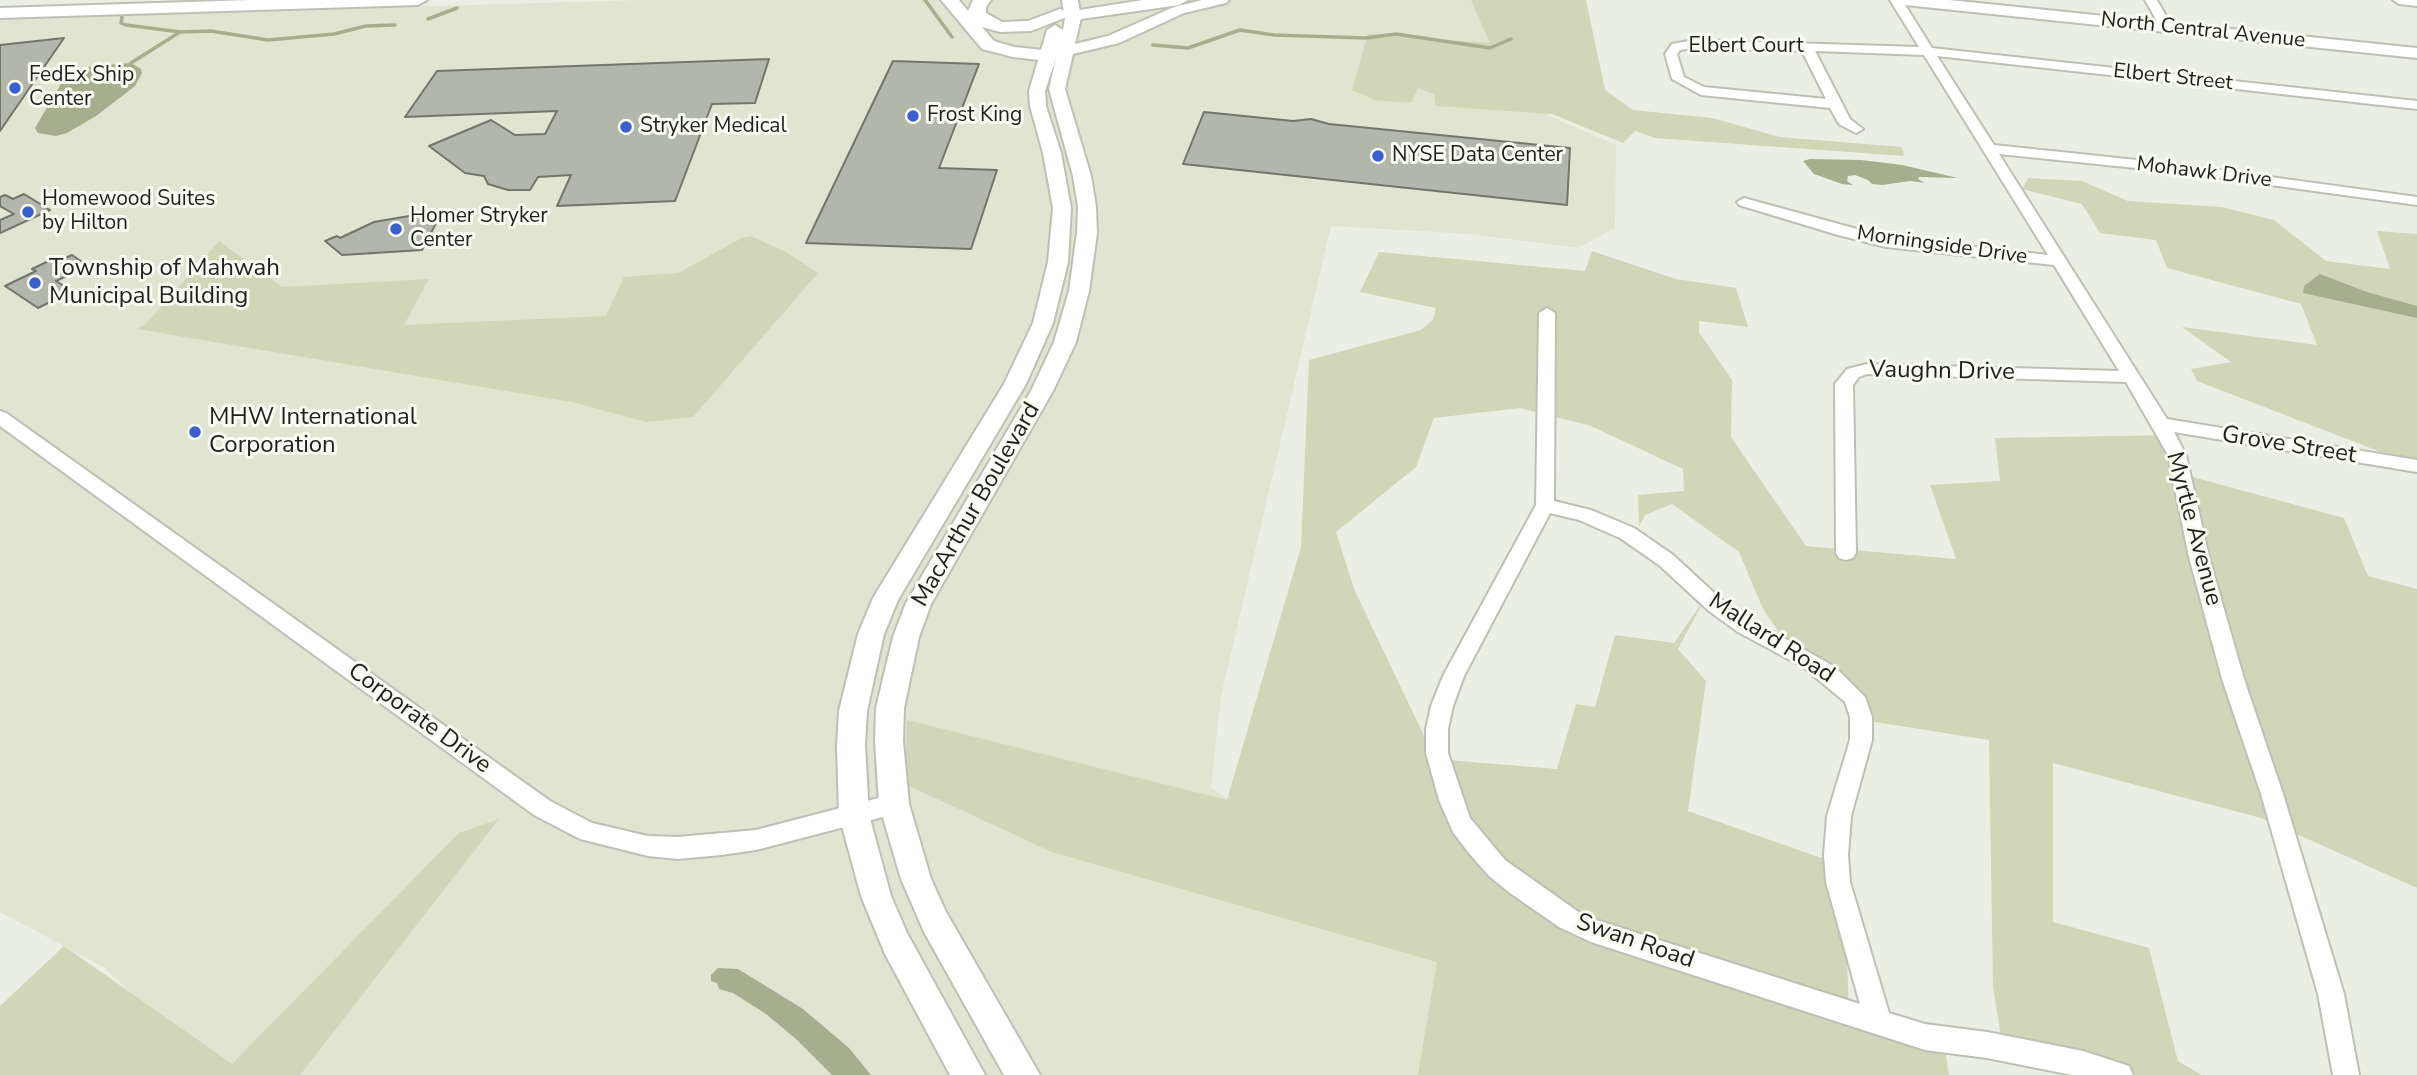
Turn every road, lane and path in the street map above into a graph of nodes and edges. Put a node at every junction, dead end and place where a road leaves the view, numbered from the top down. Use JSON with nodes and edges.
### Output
{"nodes":[{"id":1,"x":97,"y":0,"type":"edge"},
{"id":2,"x":418,"y":0,"type":"edge"},
{"id":3,"x":950,"y":0,"type":"edge"},
{"id":4,"x":982,"y":0,"type":"edge"},
{"id":5,"x":1179,"y":0,"type":"edge"},
{"id":6,"x":1221,"y":0,"type":"edge"},
{"id":7,"x":1896,"y":0,"type":"edge"},
{"id":8,"x":1905,"y":0,"type":"edge"},
{"id":9,"x":2151,"y":0,"type":"edge"},
{"id":10,"x":2399,"y":0,"type":"edge"},
{"id":11,"x":2408,"y":0,"type":"edge"},
{"id":12,"x":2417,"y":2,"type":"edge"},
{"id":13,"x":0,"y":3,"type":"edge"},
{"id":14,"x":1067,"y":7,"type":"edge"},
{"id":15,"x":2417,"y":11,"type":"edge"},
{"id":16,"x":0,"y":13,"type":"edge"},
{"id":17,"x":1158,"y":20,"type":"junction"},
{"id":18,"x":2166,"y":27,"type":"junction"},
{"id":19,"x":1070,"y":34,"type":"junction"},
{"id":20,"x":1114,"y":40,"type":"junction"},
{"id":21,"x":1805,"y":47,"type":"junction"},
{"id":22,"x":1928,"y":51,"type":"junction"},
{"id":23,"x":2417,"y":52,"type":"edge"},
{"id":24,"x":1060,"y":53,"type":"junction"},
{"id":25,"x":1835,"y":104,"type":"junction"},
{"id":26,"x":2417,"y":105,"type":"edge"},
{"id":27,"x":1856,"y":128,"type":"dead end"},
{"id":28,"x":1990,"y":149,"type":"junction"},
{"id":29,"x":2417,"y":201,"type":"edge"},
{"id":30,"x":1744,"y":202,"type":"dead end"},
{"id":31,"x":2060,"y":261,"type":"junction"},
{"id":32,"x":1547,"y":313,"type":"dead end"},
{"id":33,"x":2132,"y":377,"type":"junction"},
{"id":34,"x":1015,"y":384,"type":"junction"},
{"id":35,"x":0,"y":417,"type":"edge"},
{"id":36,"x":2161,"y":424,"type":"junction"},
{"id":37,"x":1013,"y":441,"type":"junction"},
{"id":38,"x":979,"y":444,"type":"junction"},
{"id":39,"x":2417,"y":466,"type":"edge"},
{"id":40,"x":976,"y":503,"type":"junction"},
{"id":41,"x":1545,"y":505,"type":"junction"},
{"id":42,"x":1846,"y":553,"type":"dead end"},
{"id":43,"x":894,"y":804,"type":"junction"},
{"id":44,"x":854,"y":815,"type":"junction"},
{"id":45,"x":1878,"y":1020,"type":"junction"},
{"id":46,"x":968,"y":1075,"type":"edge"},
{"id":47,"x":1023,"y":1075,"type":"edge"},
{"id":48,"x":2120,"y":1075,"type":"edge"},
{"id":49,"x":2346,"y":1075,"type":"edge"}],
"edges":[{"from":1,"to":13,"type":"highway"},
{"from":2,"to":16,"type":"highway"},
{"from":3,"to":24,"type":"highway"},
{"from":4,"to":14,"type":"highway"},
{"from":5,"to":14,"type":"highway"},
{"from":6,"to":17,"type":"main road"},
{"from":7,"to":22,"type":"street","name":"Myrtle Avenue"},
{"from":8,"to":18,"type":"main road","name":"North Central Avenue"},
{"from":9,"to":18,"type":"street"},
{"from":10,"to":11,"type":"street"},
{"from":11,"to":12,"type":"street"},
{"from":11,"to":15,"type":"street"},
{"from":14,"to":19,"type":"main road","name":"MacArthur Boulevard"},
{"from":14,"to":24,"type":"main road","name":"MacArthur Boulevard"},
{"from":17,"to":20,"type":"main road"},
{"from":17,"to":24,"type":"main road"},
{"from":18,"to":23,"type":"main road","name":"North Central Avenue"},
{"from":19,"to":20,"type":"main road"},
{"from":19,"to":24,"type":"main road","name":"MacArthur Boulevard"},
{"from":20,"to":24,"type":"main road"},
{"from":21,"to":22,"type":"street","name":"Elbert Court"},
{"from":21,"to":25,"type":"street"},
{"from":21,"to":25,"type":"street","name":"Elbert Court"},
{"from":22,"to":26,"type":"street","name":"Elbert Street"},
{"from":22,"to":28,"type":"street","name":"Myrtle Avenue"},
{"from":24,"to":34,"type":"main road","name":"MacArthur Boulevard"},
{"from":24,"to":37,"type":"main road","name":"MacArthur Boulevard"},
{"from":25,"to":27,"type":"street"},
{"from":28,"to":29,"type":"street","name":"Mohawk Drive"},
{"from":28,"to":31,"type":"street","name":"Myrtle Avenue"},
{"from":30,"to":31,"type":"street","name":"Morningside Drive"},
{"from":31,"to":33,"type":"street","name":"Myrtle Avenue"},
{"from":32,"to":41,"type":"street","name":"Swan Road"},
{"from":33,"to":36,"type":"street","name":"Myrtle Avenue"},
{"from":33,"to":42,"type":"street","name":"Vaughn Drive"},
{"from":34,"to":37,"type":"main road"},
{"from":34,"to":38,"type":"main road","name":"MacArthur Boulevard"},
{"from":35,"to":44,"type":"street","name":"Corporate Drive"},
{"from":36,"to":39,"type":"street","name":"Grove Street"},
{"from":36,"to":49,"type":"street","name":"Myrtle Avenue"},
{"from":37,"to":40,"type":"main road","name":"MacArthur Boulevard"},
{"from":38,"to":40,"type":"main road"},
{"from":38,"to":44,"type":"main road","name":"MacArthur Boulevard"},
{"from":40,"to":43,"type":"main road","name":"MacArthur Boulevard"},
{"from":41,"to":45,"type":"street","name":"Mallard Road"},
{"from":41,"to":45,"type":"street","name":"Swan Road"},
{"from":43,"to":44,"type":"street","name":"Corporate Drive"},
{"from":43,"to":47,"type":"main road","name":"MacArthur Boulevard"},
{"from":44,"to":46,"type":"main road","name":"MacArthur Boulevard"},
{"from":45,"to":48,"type":"street","name":"Swan Road"}]}
